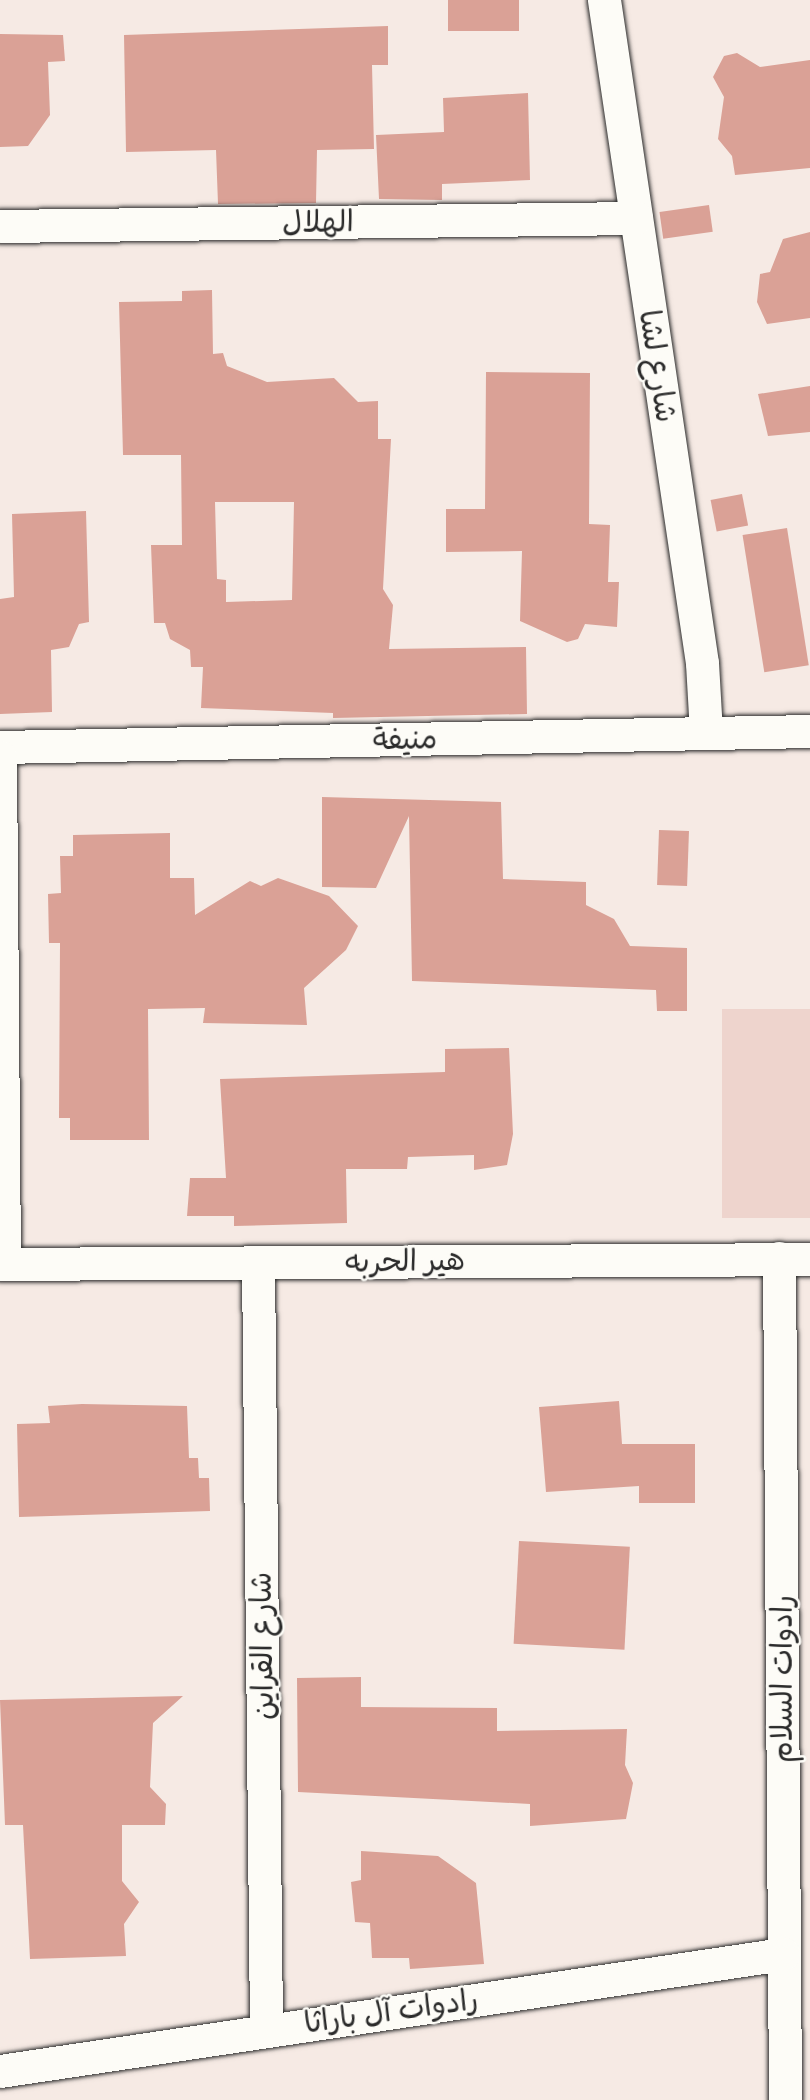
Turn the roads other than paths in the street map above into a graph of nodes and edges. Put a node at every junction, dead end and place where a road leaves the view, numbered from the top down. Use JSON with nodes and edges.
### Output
{"nodes":[{"id":1,"x":604,"y":0,"type":"edge"},
{"id":2,"x":636,"y":218,"type":"junction"},
{"id":3,"x":0,"y":226,"type":"edge"},
{"id":4,"x":810,"y":731,"type":"edge"},
{"id":5,"x":706,"y":733,"type":"junction"},
{"id":6,"x":0,"y":747,"type":"edge"},
{"id":7,"x":0,"y":757,"type":"edge"},
{"id":8,"x":795,"y":1259,"type":"edge"},
{"id":9,"x":258,"y":1263,"type":"junction"},
{"id":10,"x":2,"y":1264,"type":"edge"},
{"id":11,"x":783,"y":1954,"type":"junction"},
{"id":12,"x":267,"y":2029,"type":"junction"},
{"id":13,"x":0,"y":2071,"type":"edge"},
{"id":14,"x":785,"y":2100,"type":"edge"}],
"edges":[{"from":1,"to":2,"type":"street","name":"شارع لشا"},
{"from":2,"to":3,"type":"street","name":"الهلال"},
{"from":2,"to":5,"type":"street","name":"شارع لشا"},
{"from":4,"to":5,"type":"street","name":"منيفة"},
{"from":5,"to":6,"type":"street","name":"منيفة"},
{"from":7,"to":10,"type":"street"},
{"from":8,"to":9,"type":"street","name":"هير الحربه"},
{"from":8,"to":11,"type":"street","name":"رادوات السلام"},
{"from":9,"to":10,"type":"street","name":"هير الحربه"},
{"from":9,"to":12,"type":"street","name":"شارع القراين"},
{"from":11,"to":12,"type":"street","name":"رادوات آل باراثا"},
{"from":11,"to":14,"type":"street","name":"رادوات السلام"},
{"from":12,"to":13,"type":"street","name":"رادوات آل باراثا"}]}
